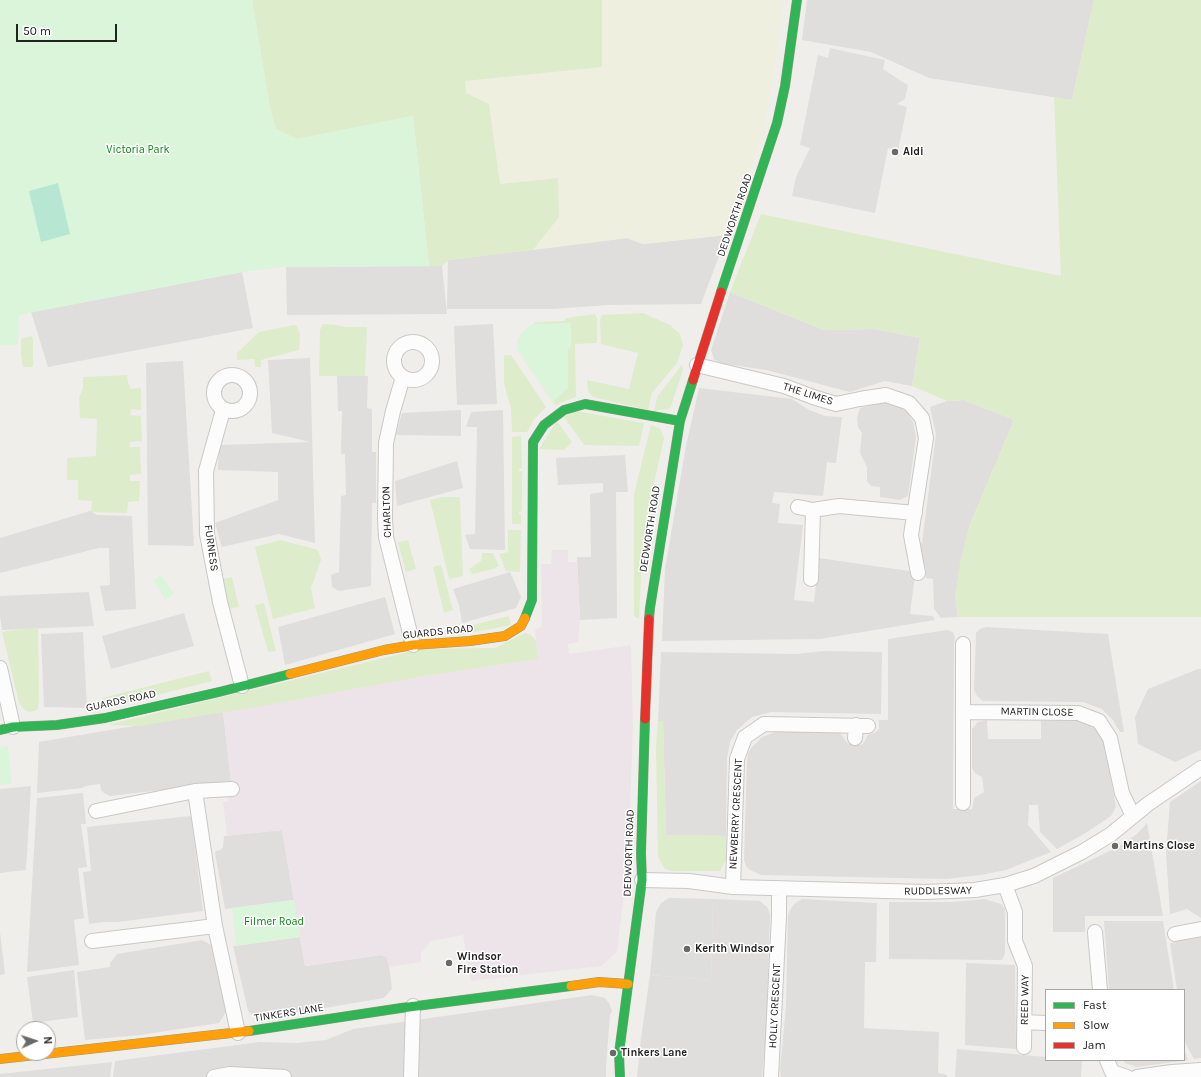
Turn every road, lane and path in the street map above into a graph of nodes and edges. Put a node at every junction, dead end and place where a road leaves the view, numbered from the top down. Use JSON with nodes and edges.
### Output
{"nodes":[{"id":1,"x":797,"y":0,"type":"edge"},
{"id":2,"x":697,"y":365,"type":"junction"},
{"id":3,"x":403,"y":377,"type":"dead end"},
{"id":4,"x":223,"y":410,"type":"dead end"},
{"id":5,"x":680,"y":421,"type":"junction"},
{"id":6,"x":798,"y":507,"type":"dead end"},
{"id":7,"x":813,"y":510,"type":"junction"},
{"id":8,"x":915,"y":513,"type":"junction"},
{"id":9,"x":918,"y":573,"type":"dead end"},
{"id":10,"x":812,"y":579,"type":"dead end"},
{"id":11,"x":964,"y":644,"type":"dead end"},
{"id":12,"x":413,"y":645,"type":"junction"},
{"id":13,"x":0,"y":668,"type":"edge"},
{"id":14,"x":242,"y":686,"type":"junction"},
{"id":15,"x":963,"y":712,"type":"junction"},
{"id":16,"x":7,"y":728,"type":"edge"},
{"id":17,"x":860,"y":730,"type":"dead end"},
{"id":18,"x":1201,"y":768,"type":"edge"},
{"id":19,"x":232,"y":789,"type":"dead end"},
{"id":20,"x":195,"y":791,"type":"junction"},
{"id":21,"x":967,"y":794,"type":"dead end"},
{"id":22,"x":96,"y":811,"type":"dead end"},
{"id":23,"x":1133,"y":816,"type":"junction"},
{"id":24,"x":642,"y":880,"type":"junction"},
{"id":25,"x":1005,"y":885,"type":"junction"},
{"id":26,"x":733,"y":887,"type":"junction"},
{"id":27,"x":779,"y":888,"type":"junction"},
{"id":28,"x":215,"y":926,"type":"junction"},
{"id":29,"x":1201,"y":929,"type":"edge"},
{"id":30,"x":1181,"y":930,"type":"dead end"},
{"id":31,"x":1095,"y":932,"type":"dead end"},
{"id":32,"x":92,"y":941,"type":"dead end"},
{"id":33,"x":628,"y":984,"type":"junction"},
{"id":34,"x":1100,"y":989,"type":"edge"},
{"id":35,"x":413,"y":1006,"type":"junction"},
{"id":36,"x":1024,"y":1022,"type":"junction"},
{"id":37,"x":1045,"y":1023,"type":"edge"},
{"id":38,"x":238,"y":1033,"type":"junction"},
{"id":39,"x":1024,"y":1047,"type":"dead end"},
{"id":40,"x":0,"y":1059,"type":"edge"},
{"id":41,"x":1108,"y":1061,"type":"edge"},
{"id":42,"x":1201,"y":1070,"type":"edge"},
{"id":43,"x":214,"y":1077,"type":"edge"},
{"id":44,"x":284,"y":1077,"type":"edge"},
{"id":45,"x":411,"y":1077,"type":"edge"},
{"id":46,"x":620,"y":1077,"type":"edge"},
{"id":47,"x":771,"y":1077,"type":"edge"},
{"id":48,"x":1127,"y":1077,"type":"edge"},
{"id":49,"x":1137,"y":1077,"type":"edge"}],
"edges":[{"from":1,"to":2,"type":"street","name":"DEDWORTH ROAD"},
{"from":2,"to":5,"type":"street","name":"DEDWORTH ROAD"},
{"from":2,"to":8,"type":"street","name":"THE LIMES"},
{"from":3,"to":12,"type":"street","name":"CHARLTON"},
{"from":4,"to":14,"type":"street","name":"FURNESS"},
{"from":5,"to":12,"type":"street","name":"GUARDS ROAD"},
{"from":5,"to":24,"type":"street","name":"DEDWORTH ROAD"},
{"from":6,"to":7,"type":"street"},
{"from":7,"to":8,"type":"street"},
{"from":7,"to":10,"type":"street"},
{"from":8,"to":9,"type":"street","name":"THE LIMES"},
{"from":11,"to":15,"type":"street"},
{"from":12,"to":14,"type":"street","name":"GUARDS ROAD"},
{"from":13,"to":16,"type":"street"},
{"from":14,"to":16,"type":"street","name":"GUARDS ROAD"},
{"from":15,"to":21,"type":"street"},
{"from":15,"to":23,"type":"street","name":"MARTIN CLOSE"},
{"from":17,"to":26,"type":"street","name":"NEWBERRY CRESCENT"},
{"from":18,"to":23,"type":"street","name":"RUDDLESWAY"},
{"from":19,"to":20,"type":"street"},
{"from":20,"to":22,"type":"street"},
{"from":20,"to":28,"type":"street"},
{"from":23,"to":25,"type":"street","name":"RUDDLESWAY"},
{"from":24,"to":26,"type":"street","name":"RUDDLESWAY"},
{"from":24,"to":33,"type":"street","name":"DEDWORTH ROAD"},
{"from":25,"to":27,"type":"street","name":"RUDDLESWAY"},
{"from":25,"to":36,"type":"street","name":"REED WAY"},
{"from":26,"to":27,"type":"street","name":"RUDDLESWAY"},
{"from":27,"to":47,"type":"street","name":"HOLLY CRESCENT"},
{"from":28,"to":32,"type":"street"},
{"from":28,"to":38,"type":"street"},
{"from":29,"to":30,"type":"street"},
{"from":31,"to":34,"type":"street"},
{"from":33,"to":35,"type":"street","name":"TINKERS LANE"},
{"from":33,"to":46,"type":"street","name":"DEDWORTH ROAD"},
{"from":35,"to":38,"type":"street","name":"TINKERS LANE"},
{"from":35,"to":45,"type":"street"},
{"from":36,"to":37,"type":"street"},
{"from":36,"to":39,"type":"street","name":"REED WAY"},
{"from":38,"to":40,"type":"street","name":"TINKERS LANE"},
{"from":41,"to":48,"type":"street"},
{"from":42,"to":49,"type":"street"},
{"from":43,"to":44,"type":"street"}]}
